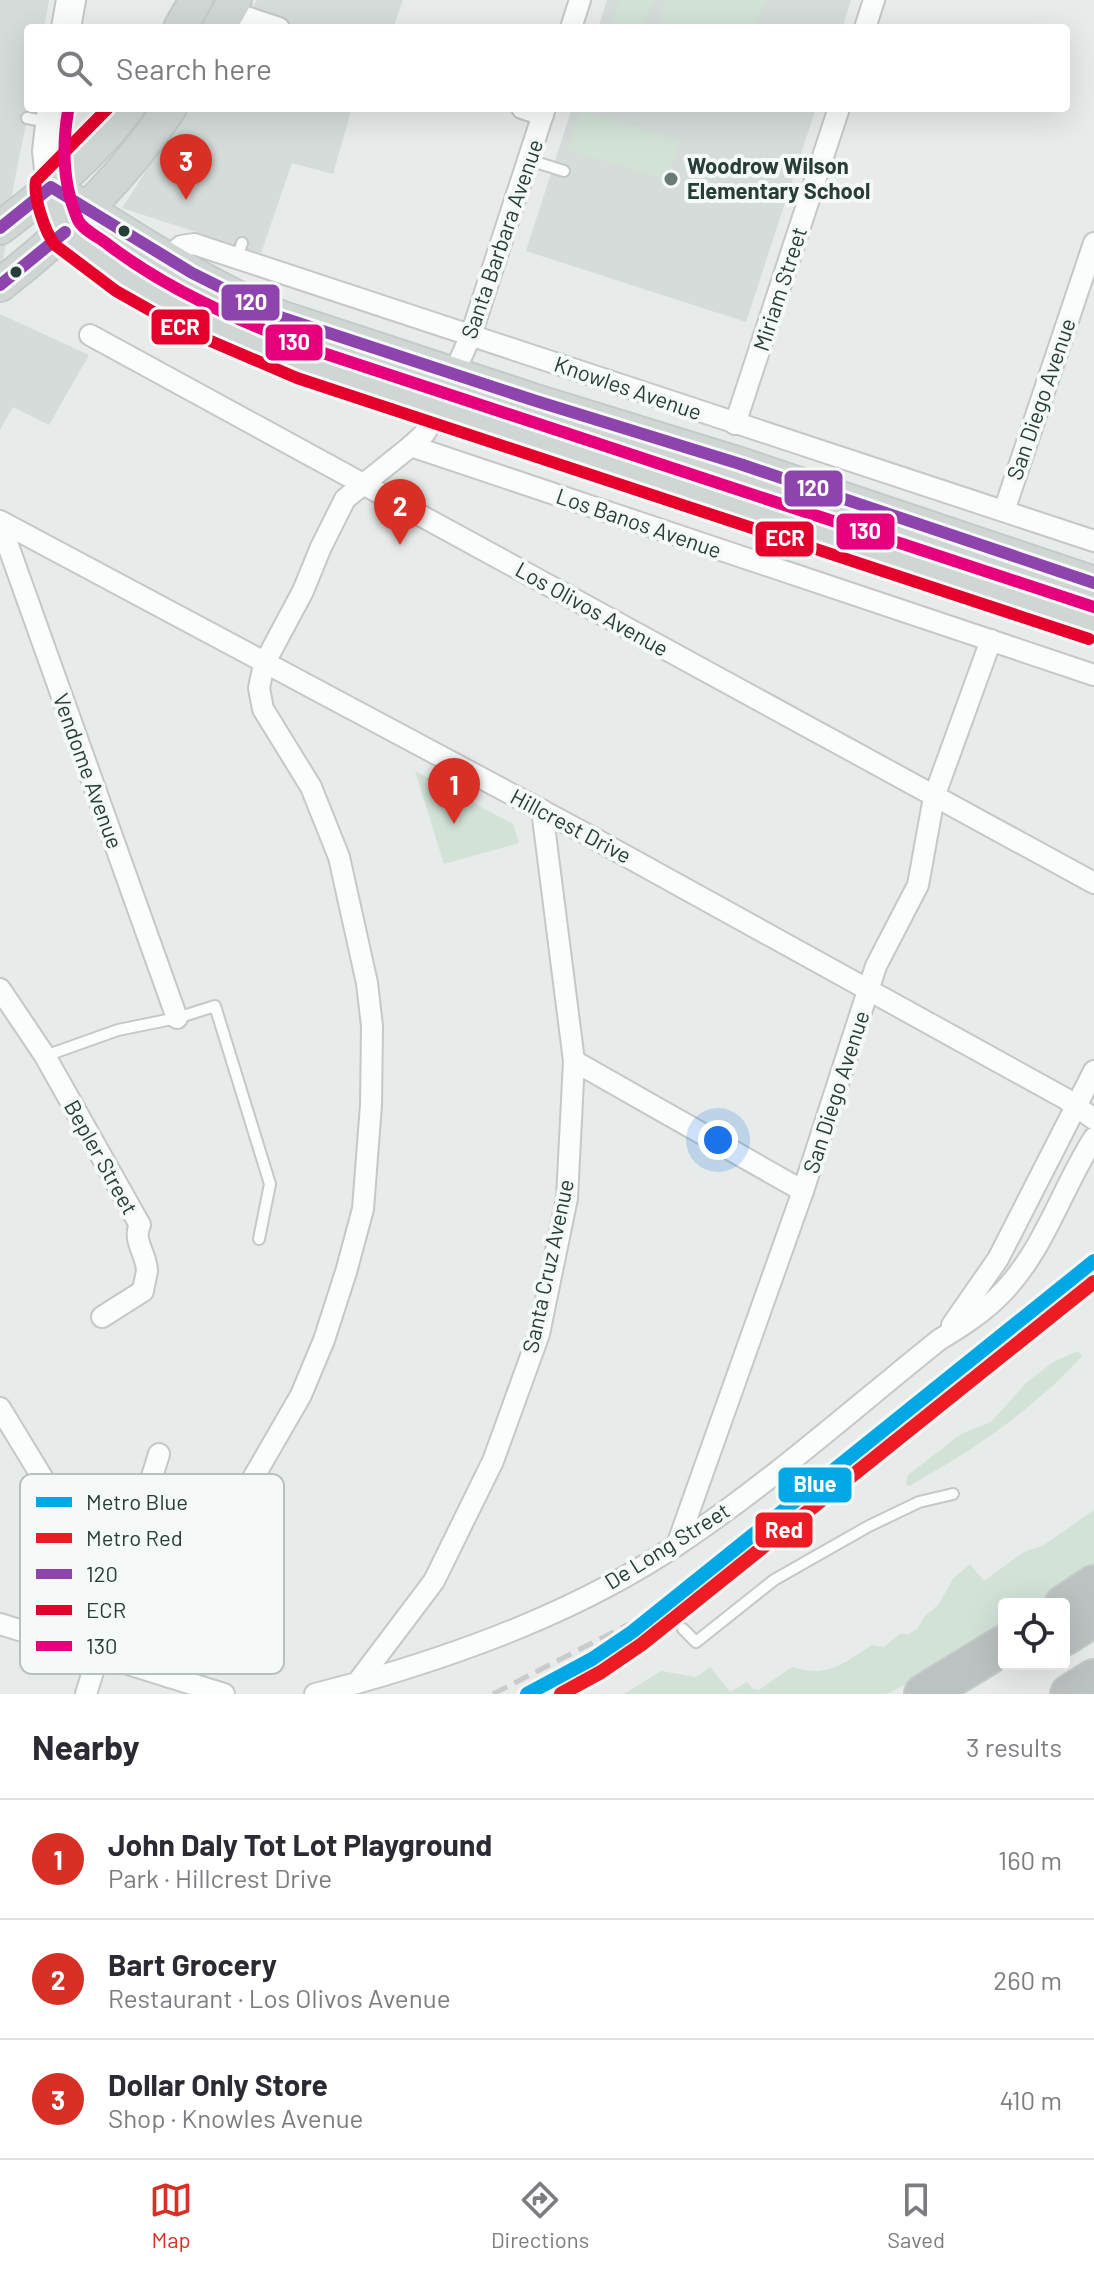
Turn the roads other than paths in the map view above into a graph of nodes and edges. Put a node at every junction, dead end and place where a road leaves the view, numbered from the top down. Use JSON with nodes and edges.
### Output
{"nodes":[{"id":1,"x":71,"y":0,"type":"edge"},
{"id":2,"x":196,"y":0,"type":"edge"},
{"id":3,"x":580,"y":0,"type":"edge"},
{"id":4,"x":874,"y":0,"type":"edge"},
{"id":5,"x":227,"y":13,"type":"edge"},
{"id":6,"x":67,"y":24,"type":"edge"},
{"id":7,"x":182,"y":24,"type":"edge"},
{"id":8,"x":265,"y":24,"type":"edge"},
{"id":9,"x":572,"y":24,"type":"edge"},
{"id":10,"x":866,"y":24,"type":"edge"},
{"id":11,"x":125,"y":112,"type":"edge"},
{"id":12,"x":167,"y":112,"type":"edge"},
{"id":13,"x":544,"y":112,"type":"edge"},
{"id":14,"x":838,"y":112,"type":"edge"},
{"id":15,"x":43,"y":116,"type":"edge"},
{"id":16,"x":529,"y":160,"type":"junction"},
{"id":17,"x":564,"y":171,"type":"dead end"},
{"id":18,"x":51,"y":187,"type":"junction"},
{"id":19,"x":89,"y":210,"type":"junction"},
{"id":20,"x":0,"y":228,"type":"edge"},
{"id":21,"x":65,"y":232,"type":"junction"},
{"id":22,"x":1094,"y":243,"type":"edge"},
{"id":23,"x":166,"y":260,"type":"junction"},
{"id":24,"x":0,"y":285,"type":"edge"},
{"id":25,"x":90,"y":335,"type":"dead end"},
{"id":26,"x":471,"y":335,"type":"junction"},
{"id":27,"x":454,"y":374,"type":"junction"},
{"id":28,"x":438,"y":409,"type":"junction"},
{"id":29,"x":735,"y":424,"type":"junction"},
{"id":30,"x":411,"y":446,"type":"junction"},
{"id":31,"x":362,"y":484,"type":"junction"},
{"id":32,"x":1004,"y":511,"type":"junction"},
{"id":33,"x":0,"y":522,"type":"edge"},
{"id":34,"x":1094,"y":541,"type":"edge"},
{"id":35,"x":1094,"y":583,"type":"edge"},
{"id":36,"x":1094,"y":624,"type":"edge"},
{"id":37,"x":991,"y":640,"type":"junction"},
{"id":38,"x":264,"y":664,"type":"junction"},
{"id":39,"x":1094,"y":675,"type":"edge"},
{"id":40,"x":934,"y":797,"type":"junction"},
{"id":41,"x":542,"y":810,"type":"junction"},
{"id":42,"x":1094,"y":883,"type":"edge"},
{"id":43,"x":870,"y":988,"type":"junction"},
{"id":44,"x":0,"y":989,"type":"edge"},
{"id":45,"x":177,"y":1018,"type":"junction"},
{"id":46,"x":45,"y":1056,"type":"junction"},
{"id":47,"x":574,"y":1061,"type":"junction"},
{"id":48,"x":1094,"y":1071,"type":"edge"},
{"id":49,"x":1076,"y":1105,"type":"junction"},
{"id":50,"x":1094,"y":1119,"type":"edge"},
{"id":51,"x":1094,"y":1138,"type":"edge"},
{"id":52,"x":803,"y":1191,"type":"junction"},
{"id":53,"x":259,"y":1239,"type":"dead end"},
{"id":54,"x":102,"y":1317,"type":"dead end"},
{"id":55,"x":939,"y":1340,"type":"junction"},
{"id":56,"x":0,"y":1408,"type":"edge"},
{"id":57,"x":159,"y":1454,"type":"dead end"},
{"id":58,"x":40,"y":1474,"type":"edge"},
{"id":59,"x":153,"y":1474,"type":"edge"},
{"id":60,"x":255,"y":1474,"type":"edge"},
{"id":61,"x":953,"y":1494,"type":"dead end"},
{"id":62,"x":677,"y":1545,"type":"junction"},
{"id":63,"x":1094,"y":1585,"type":"edge"},
{"id":64,"x":1070,"y":1601,"type":"edge"},
{"id":65,"x":1094,"y":1617,"type":"edge"},
{"id":66,"x":0,"y":1624,"type":"edge"},
{"id":67,"x":683,"y":1629,"type":"dead end"},
{"id":68,"x":20,"y":1630,"type":"edge"},
{"id":69,"x":1070,"y":1632,"type":"edge"},
{"id":70,"x":998,"y":1649,"type":"edge"},
{"id":71,"x":1010,"y":1670,"type":"edge"},
{"id":72,"x":92,"y":1674,"type":"edge"},
{"id":73,"x":159,"y":1674,"type":"edge"},
{"id":74,"x":167,"y":1674,"type":"edge"},
{"id":75,"x":169,"y":1677,"type":"junction"},
{"id":76,"x":1094,"y":1679,"type":"edge"},
{"id":77,"x":357,"y":1683,"type":"junction"},
{"id":78,"x":86,"y":1694,"type":"edge"},
{"id":79,"x":224,"y":1694,"type":"edge"},
{"id":80,"x":315,"y":1694,"type":"edge"},
{"id":81,"x":924,"y":1694,"type":"edge"},
{"id":82,"x":970,"y":1694,"type":"edge"},
{"id":83,"x":1070,"y":1694,"type":"edge"}],
"edges":[{"from":1,"to":6,"type":"main road"},
{"from":2,"to":7,"type":"main road"},
{"from":3,"to":9,"type":"street"},
{"from":4,"to":10,"type":"street"},
{"from":5,"to":8,"type":"street"},
{"from":11,"to":18,"type":"main road"},
{"from":12,"to":19,"type":"main road"},
{"from":13,"to":16,"type":"street","name":"Santa Barbara Avenue"},
{"from":14,"to":29,"type":"street","name":"Miriam Street"},
{"from":15,"to":18,"type":"main road"},
{"from":16,"to":17,"type":"lane"},
{"from":16,"to":26,"type":"street","name":"Santa Barbara Avenue"},
{"from":18,"to":19,"type":"main road"},
{"from":18,"to":20,"type":"main road"},
{"from":18,"to":21,"type":"main road"},
{"from":19,"to":21,"type":"main road"},
{"from":19,"to":23,"type":"main road"},
{"from":21,"to":24,"type":"main road"},
{"from":21,"to":28,"type":"main road"},
{"from":22,"to":32,"type":"street","name":"San Diego Avenue"},
{"from":23,"to":26,"type":"street","name":"Knowles Avenue"},
{"from":23,"to":27,"type":"main road"},
{"from":25,"to":31,"type":"street","name":"Los Olivos Avenue"},
{"from":26,"to":27,"type":"street","name":"Santa Barbara Avenue"},
{"from":26,"to":29,"type":"street","name":"Knowles Avenue"},
{"from":27,"to":28,"type":"street","name":"Santa Barbara Avenue"},
{"from":27,"to":35,"type":"main road"},
{"from":28,"to":30,"type":"street","name":"Santa Barbara Avenue"},
{"from":28,"to":36,"type":"main road"},
{"from":29,"to":32,"type":"street","name":"Knowles Avenue"},
{"from":30,"to":31,"type":"street","name":"Santa Barbara Avenue"},
{"from":30,"to":37,"type":"street","name":"Los Banos Avenue"},
{"from":31,"to":38,"type":"street","name":"Santa Barbara Avenue"},
{"from":31,"to":40,"type":"street","name":"Los Olivos Avenue"},
{"from":32,"to":34,"type":"street","name":"Knowles Avenue"},
{"from":33,"to":38,"type":"street","name":"Hillcrest Drive"},
{"from":33,"to":45,"type":"street","name":"Vendome Avenue"},
{"from":37,"to":39,"type":"street","name":"Los Banos Avenue"},
{"from":37,"to":40,"type":"street","name":"San Diego Avenue"},
{"from":38,"to":41,"type":"street","name":"Hillcrest Drive"},
{"from":38,"to":60,"type":"street","name":"Santa Barbara Avenue"},
{"from":40,"to":42,"type":"street","name":"Los Olivos Avenue"},
{"from":40,"to":43,"type":"street","name":"San Diego Avenue"},
{"from":41,"to":43,"type":"street","name":"Hillcrest Drive"},
{"from":41,"to":47,"type":"street","name":"Santa Cruz Avenue"},
{"from":43,"to":49,"type":"street","name":"Hillcrest Drive"},
{"from":43,"to":52,"type":"street","name":"San Diego Avenue"},
{"from":44,"to":46,"type":"street","name":"Bepler Street"},
{"from":45,"to":46,"type":"lane"},
{"from":45,"to":53,"type":"lane"},
{"from":46,"to":54,"type":"street","name":"Bepler Street"},
{"from":47,"to":52,"type":"street"},
{"from":47,"to":77,"type":"street","name":"Santa Cruz Avenue"},
{"from":48,"to":49,"type":"street","name":"De Long Street"},
{"from":49,"to":50,"type":"street","name":"Hillcrest Drive"},
{"from":49,"to":55,"type":"street","name":"De Long Street"},
{"from":51,"to":55,"type":"street","name":"De Long Street"},
{"from":52,"to":62,"type":"street","name":"San Diego Avenue"},
{"from":55,"to":62,"type":"street","name":"De Long Street"},
{"from":56,"to":58,"type":"street"},
{"from":57,"to":59,"type":"street"},
{"from":61,"to":67,"type":"lane"},
{"from":62,"to":77,"type":"street","name":"De Long Street"},
{"from":63,"to":64,"type":"highway"},
{"from":65,"to":69,"type":"highway"},
{"from":66,"to":68,"type":"street"},
{"from":70,"to":81,"type":"highway"},
{"from":71,"to":82,"type":"highway"},
{"from":72,"to":78,"type":"street"},
{"from":73,"to":75,"type":"street"},
{"from":74,"to":75,"type":"street"},
{"from":75,"to":79,"type":"street"},
{"from":76,"to":83,"type":"highway"},
{"from":77,"to":80,"type":"street"}]}
